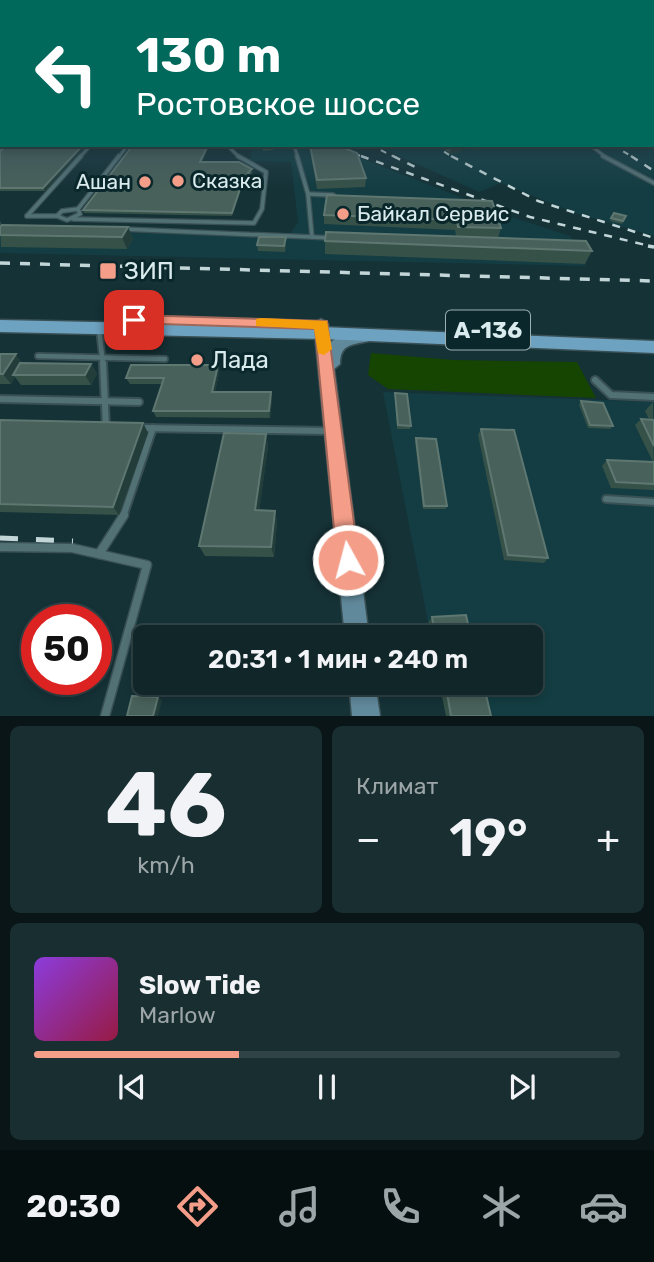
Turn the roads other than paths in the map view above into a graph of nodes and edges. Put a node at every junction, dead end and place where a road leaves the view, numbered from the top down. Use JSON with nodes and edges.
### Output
{"nodes":[{"id":1,"x":89,"y":147,"type":"edge"},
{"id":2,"x":126,"y":147,"type":"edge"},
{"id":3,"x":229,"y":147,"type":"edge"},
{"id":4,"x":295,"y":147,"type":"edge"},
{"id":5,"x":592,"y":147,"type":"edge"},
{"id":6,"x":654,"y":183,"type":"edge"},
{"id":7,"x":308,"y":194,"type":"junction"},
{"id":8,"x":336,"y":195,"type":"edge"},
{"id":9,"x":78,"y":209,"type":"junction"},
{"id":10,"x":57,"y":216,"type":"junction"},
{"id":11,"x":72,"y":219,"type":"junction"},
{"id":12,"x":116,"y":229,"type":"edge"},
{"id":13,"x":312,"y":237,"type":"junction"},
{"id":14,"x":340,"y":238,"type":"edge"},
{"id":15,"x":0,"y":317,"type":"edge"},
{"id":16,"x":0,"y":326,"type":"edge"},
{"id":17,"x":99,"y":329,"type":"junction"},
{"id":18,"x":322,"y":329,"type":"junction"},
{"id":19,"x":383,"y":336,"type":"junction"},
{"id":20,"x":654,"y":337,"type":"edge"},
{"id":21,"x":654,"y":347,"type":"edge"},
{"id":22,"x":38,"y":356,"type":"dead end"},
{"id":23,"x":103,"y":357,"type":"junction"},
{"id":24,"x":165,"y":359,"type":"dead end"},
{"id":25,"x":595,"y":380,"type":"dead end"},
{"id":26,"x":654,"y":397,"type":"edge"},
{"id":27,"x":0,"y":399,"type":"edge"},
{"id":28,"x":105,"y":402,"type":"junction"},
{"id":29,"x":139,"y":402,"type":"dead end"},
{"id":30,"x":116,"y":427,"type":"edge"},
{"id":31,"x":128,"y":428,"type":"edge"},
{"id":32,"x":153,"y":428,"type":"junction"},
{"id":33,"x":333,"y":431,"type":"junction"},
{"id":34,"x":606,"y":499,"type":"dead end"},
{"id":35,"x":654,"y":502,"type":"edge"},
{"id":36,"x":0,"y":547,"type":"edge"},
{"id":37,"x":99,"y":554,"type":"junction"},
{"id":38,"x":356,"y":625,"type":"edge"},
{"id":39,"x":364,"y":695,"type":"edge"},
{"id":40,"x":105,"y":716,"type":"edge"},
{"id":41,"x":366,"y":716,"type":"edge"}],
"edges":[{"from":1,"to":10,"type":"lane"},
{"from":2,"to":9,"type":"lane"},
{"from":3,"to":11,"type":"lane"},
{"from":4,"to":7,"type":"lane"},
{"from":5,"to":6,"type":"lane"},
{"from":7,"to":8,"type":"lane"},
{"from":7,"to":13,"type":"lane"},
{"from":9,"to":10,"type":"lane"},
{"from":9,"to":11,"type":"lane"},
{"from":10,"to":11,"type":"lane"},
{"from":12,"to":13,"type":"lane"},
{"from":13,"to":14,"type":"lane"},
{"from":15,"to":18,"type":"main road","number":"А-136"},
{"from":16,"to":17,"type":"main road","number":"А-136"},
{"from":17,"to":18,"type":"main road","number":"А-136"},
{"from":17,"to":23,"type":"lane"},
{"from":18,"to":19,"type":"main road","number":"А-136"},
{"from":18,"to":20,"type":"main road","number":"А-136"},
{"from":18,"to":33,"type":"main road"},
{"from":19,"to":21,"type":"main road","number":"А-136"},
{"from":19,"to":33,"type":"main road"},
{"from":22,"to":23,"type":"lane"},
{"from":23,"to":24,"type":"lane"},
{"from":23,"to":28,"type":"lane"},
{"from":25,"to":26,"type":"lane"},
{"from":27,"to":28,"type":"lane"},
{"from":28,"to":29,"type":"lane"},
{"from":28,"to":30,"type":"lane"},
{"from":31,"to":32,"type":"lane"},
{"from":32,"to":33,"type":"lane"},
{"from":32,"to":37,"type":"lane"},
{"from":33,"to":38,"type":"main road"},
{"from":34,"to":35,"type":"lane"},
{"from":36,"to":37,"type":"lane"},
{"from":37,"to":40,"type":"lane"},
{"from":39,"to":41,"type":"main road"}]}
